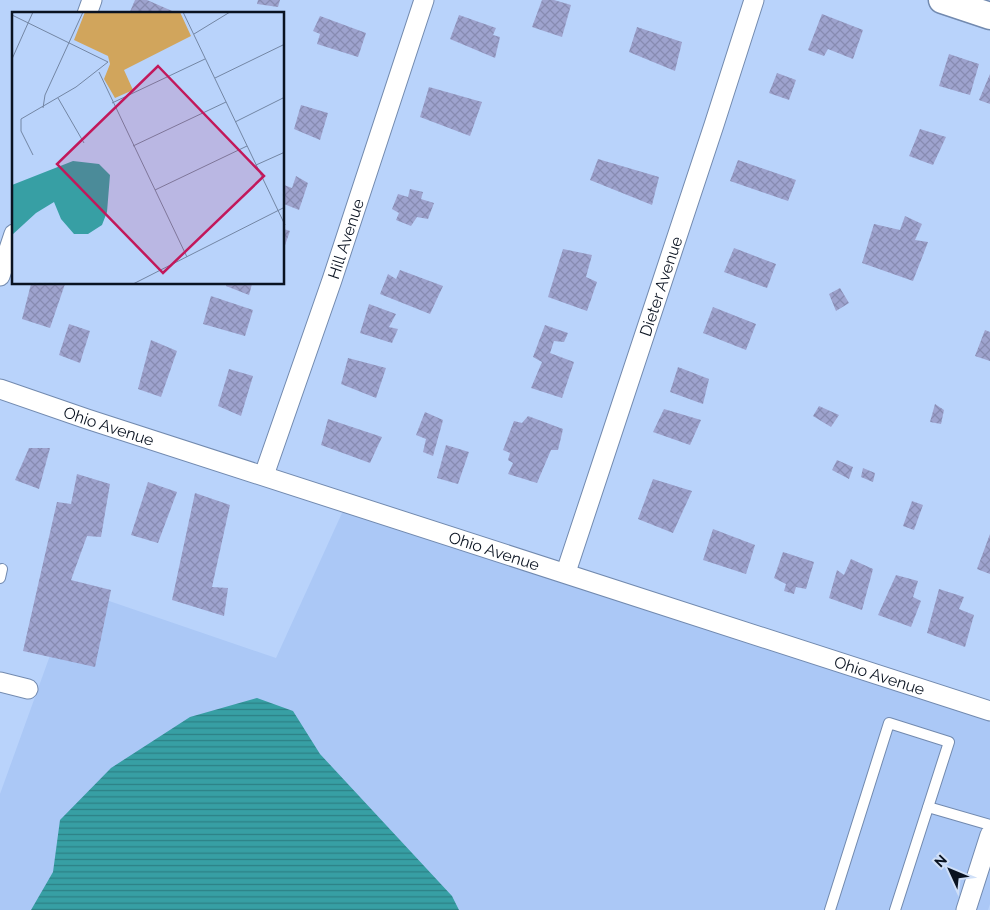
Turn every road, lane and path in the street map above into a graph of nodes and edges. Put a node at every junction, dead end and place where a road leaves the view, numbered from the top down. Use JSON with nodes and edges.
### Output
{"nodes":[{"id":1,"x":92,"y":0,"type":"edge"},
{"id":2,"x":424,"y":0,"type":"edge"},
{"id":3,"x":754,"y":0,"type":"edge"},
{"id":4,"x":942,"y":0,"type":"edge"},
{"id":5,"x":88,"y":12,"type":"edge"},
{"id":6,"x":990,"y":16,"type":"edge"},
{"id":7,"x":12,"y":240,"type":"edge"},
{"id":8,"x":0,"y":276,"type":"edge"},
{"id":9,"x":0,"y":388,"type":"edge"},
{"id":10,"x":264,"y":475,"type":"junction"},
{"id":11,"x":566,"y":572,"type":"junction"},
{"id":12,"x":0,"y":682,"type":"edge"},
{"id":13,"x":28,"y":688,"type":"dead end"},
{"id":14,"x":990,"y":711,"type":"edge"},
{"id":15,"x":928,"y":807,"type":"junction"},
{"id":16,"x":990,"y":825,"type":"edge"},
{"id":17,"x":990,"y":835,"type":"edge"},
{"id":18,"x":830,"y":910,"type":"edge"},
{"id":19,"x":895,"y":910,"type":"edge"},
{"id":20,"x":966,"y":910,"type":"edge"}],
"edges":[{"from":1,"to":5,"type":"street"},
{"from":2,"to":10,"type":"street","name":"Hill Avenue"},
{"from":3,"to":11,"type":"street","name":"Dieter Avenue"},
{"from":4,"to":6,"type":"main road"},
{"from":7,"to":8,"type":"street"},
{"from":9,"to":10,"type":"street","name":"Ohio Avenue"},
{"from":10,"to":11,"type":"street","name":"Ohio Avenue"},
{"from":11,"to":14,"type":"street","name":"Ohio Avenue"},
{"from":12,"to":13,"type":"street"},
{"from":15,"to":16,"type":"lane"},
{"from":15,"to":18,"type":"lane"},
{"from":15,"to":19,"type":"lane"},
{"from":17,"to":20,"type":"street"}]}
